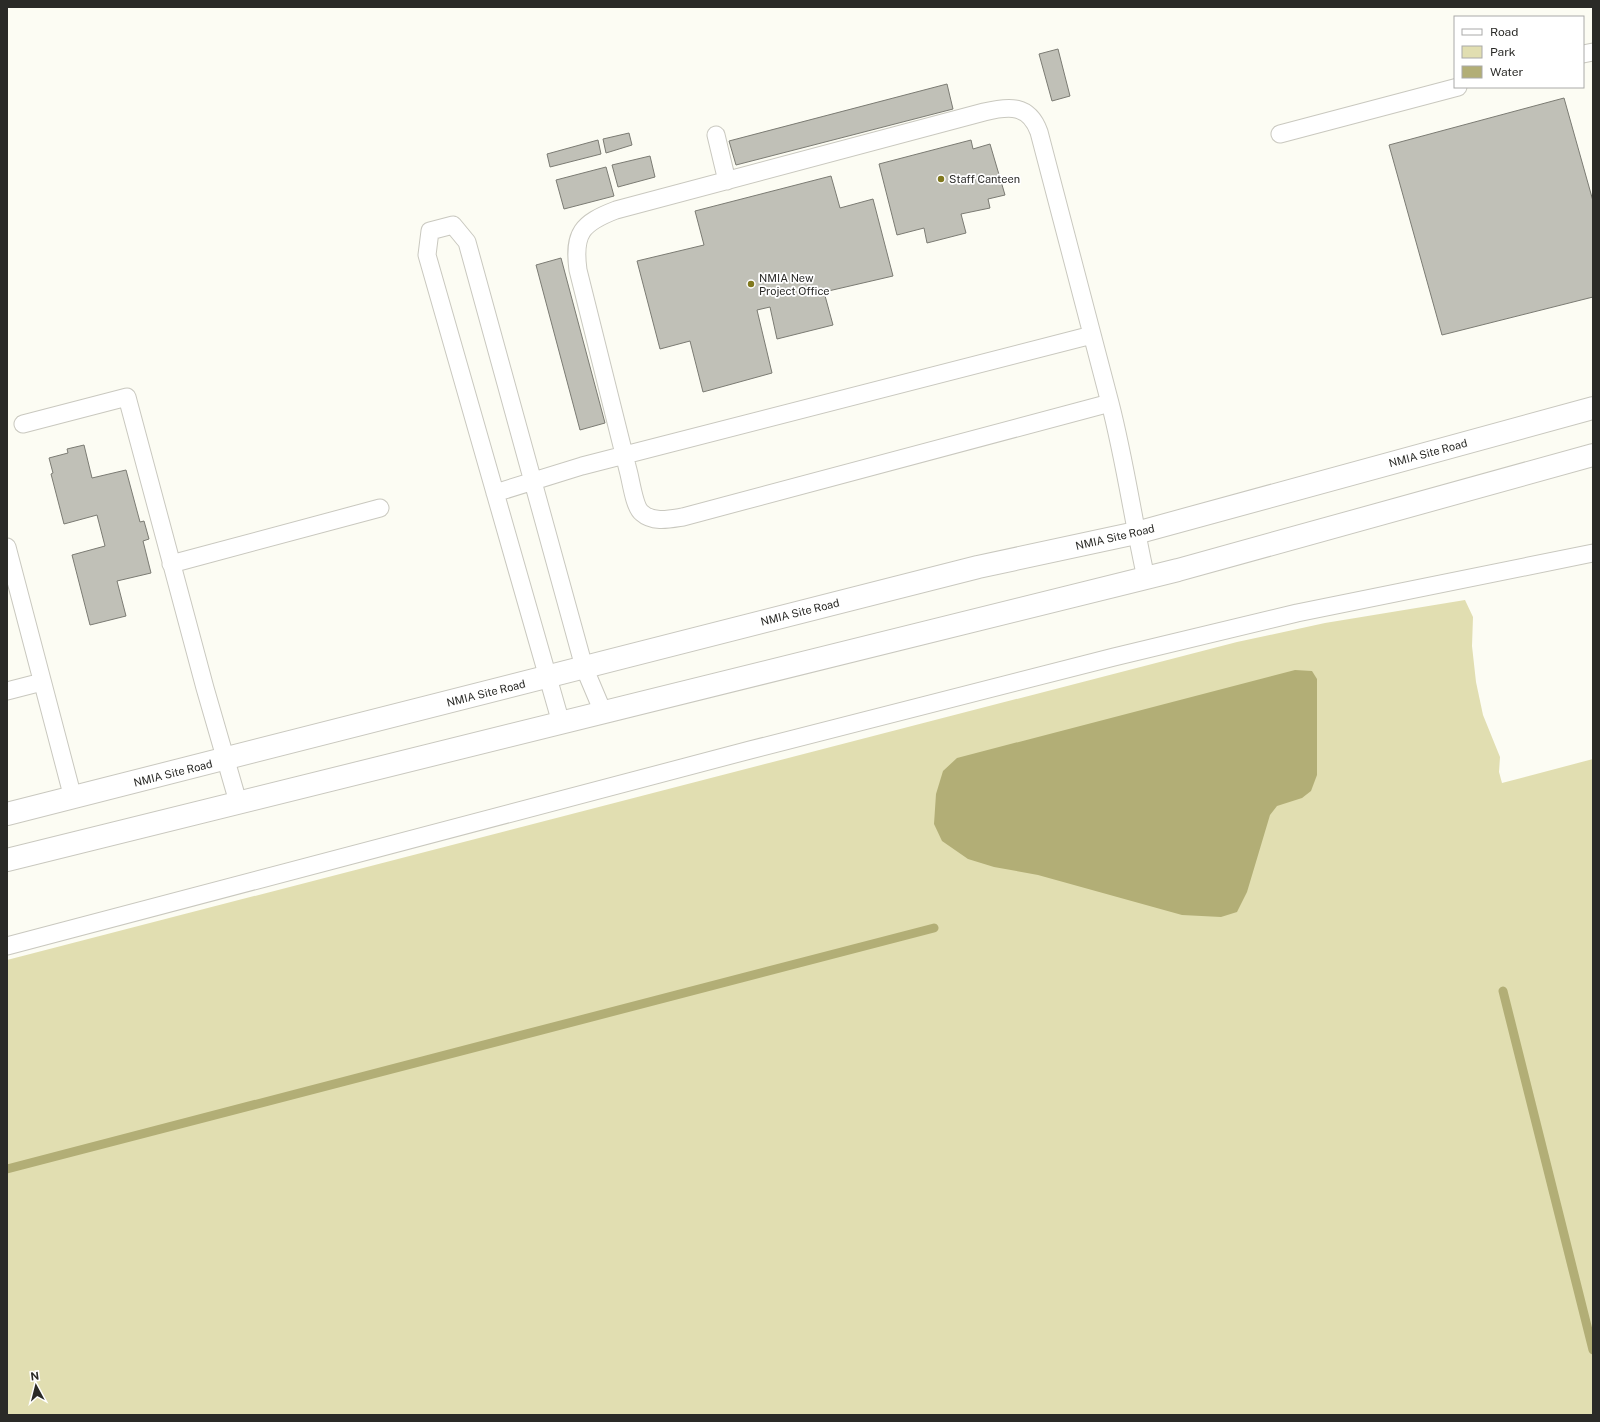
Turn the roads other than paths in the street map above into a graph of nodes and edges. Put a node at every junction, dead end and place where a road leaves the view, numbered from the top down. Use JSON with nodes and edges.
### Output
{"nodes":[{"id":1,"x":1454,"y":88,"type":"edge"},
{"id":2,"x":1280,"y":134,"type":"dead end"},
{"id":3,"x":716,"y":135,"type":"dead end"},
{"id":4,"x":727,"y":181,"type":"junction"},
{"id":5,"x":1092,"y":335,"type":"junction"},
{"id":6,"x":1110,"y":403,"type":"junction"},
{"id":7,"x":1593,"y":408,"type":"edge"},
{"id":8,"x":24,"y":424,"type":"dead end"},
{"id":9,"x":624,"y":455,"type":"junction"},
{"id":10,"x":1593,"y":455,"type":"edge"},
{"id":11,"x":533,"y":481,"type":"junction"},
{"id":12,"x":494,"y":493,"type":"junction"},
{"id":13,"x":380,"y":508,"type":"dead end"},
{"id":14,"x":1136,"y":533,"type":"junction"},
{"id":15,"x":7,"y":547,"type":"edge"},
{"id":16,"x":1593,"y":553,"type":"edge"},
{"id":17,"x":171,"y":564,"type":"junction"},
{"id":18,"x":1146,"y":578,"type":"junction"},
{"id":19,"x":584,"y":667,"type":"junction"},
{"id":20,"x":546,"y":677,"type":"junction"},
{"id":21,"x":42,"y":682,"type":"junction"},
{"id":22,"x":7,"y":691,"type":"edge"},
{"id":23,"x":603,"y":712,"type":"junction"},
{"id":24,"x":561,"y":723,"type":"junction"},
{"id":25,"x":225,"y":760,"type":"junction"},
{"id":26,"x":73,"y":798,"type":"junction"},
{"id":27,"x":238,"y":802,"type":"junction"},
{"id":28,"x":7,"y":814,"type":"edge"},
{"id":29,"x":7,"y":860,"type":"edge"},
{"id":30,"x":7,"y":946,"type":"edge"}],
"edges":[{"from":1,"to":2,"type":"lane"},
{"from":3,"to":4,"type":"lane"},
{"from":4,"to":5,"type":"lane"},
{"from":4,"to":9,"type":"lane"},
{"from":5,"to":6,"type":"lane"},
{"from":5,"to":9,"type":"lane"},
{"from":6,"to":9,"type":"lane"},
{"from":6,"to":14,"type":"lane"},
{"from":7,"to":14,"type":"street","name":"NMIA Site Road"},
{"from":8,"to":17,"type":"lane"},
{"from":9,"to":11,"type":"lane"},
{"from":10,"to":18,"type":"street"},
{"from":11,"to":12,"type":"lane"},
{"from":11,"to":12,"type":"lane"},
{"from":11,"to":19,"type":"lane"},
{"from":12,"to":20,"type":"lane"},
{"from":13,"to":17,"type":"lane"},
{"from":14,"to":18,"type":"lane"},
{"from":14,"to":19,"type":"street","name":"NMIA Site Road"},
{"from":15,"to":21,"type":"lane"},
{"from":16,"to":30,"type":"lane"},
{"from":17,"to":25,"type":"lane"},
{"from":18,"to":23,"type":"street"},
{"from":19,"to":20,"type":"street","name":"NMIA Site Road"},
{"from":19,"to":23,"type":"lane"},
{"from":20,"to":24,"type":"lane"},
{"from":20,"to":25,"type":"street","name":"NMIA Site Road"},
{"from":21,"to":22,"type":"lane"},
{"from":21,"to":26,"type":"lane"},
{"from":23,"to":24,"type":"street"},
{"from":24,"to":27,"type":"street"},
{"from":25,"to":26,"type":"street","name":"NMIA Site Road"},
{"from":25,"to":27,"type":"lane"},
{"from":26,"to":28,"type":"street","name":"NMIA Site Road"},
{"from":27,"to":29,"type":"street"}]}
